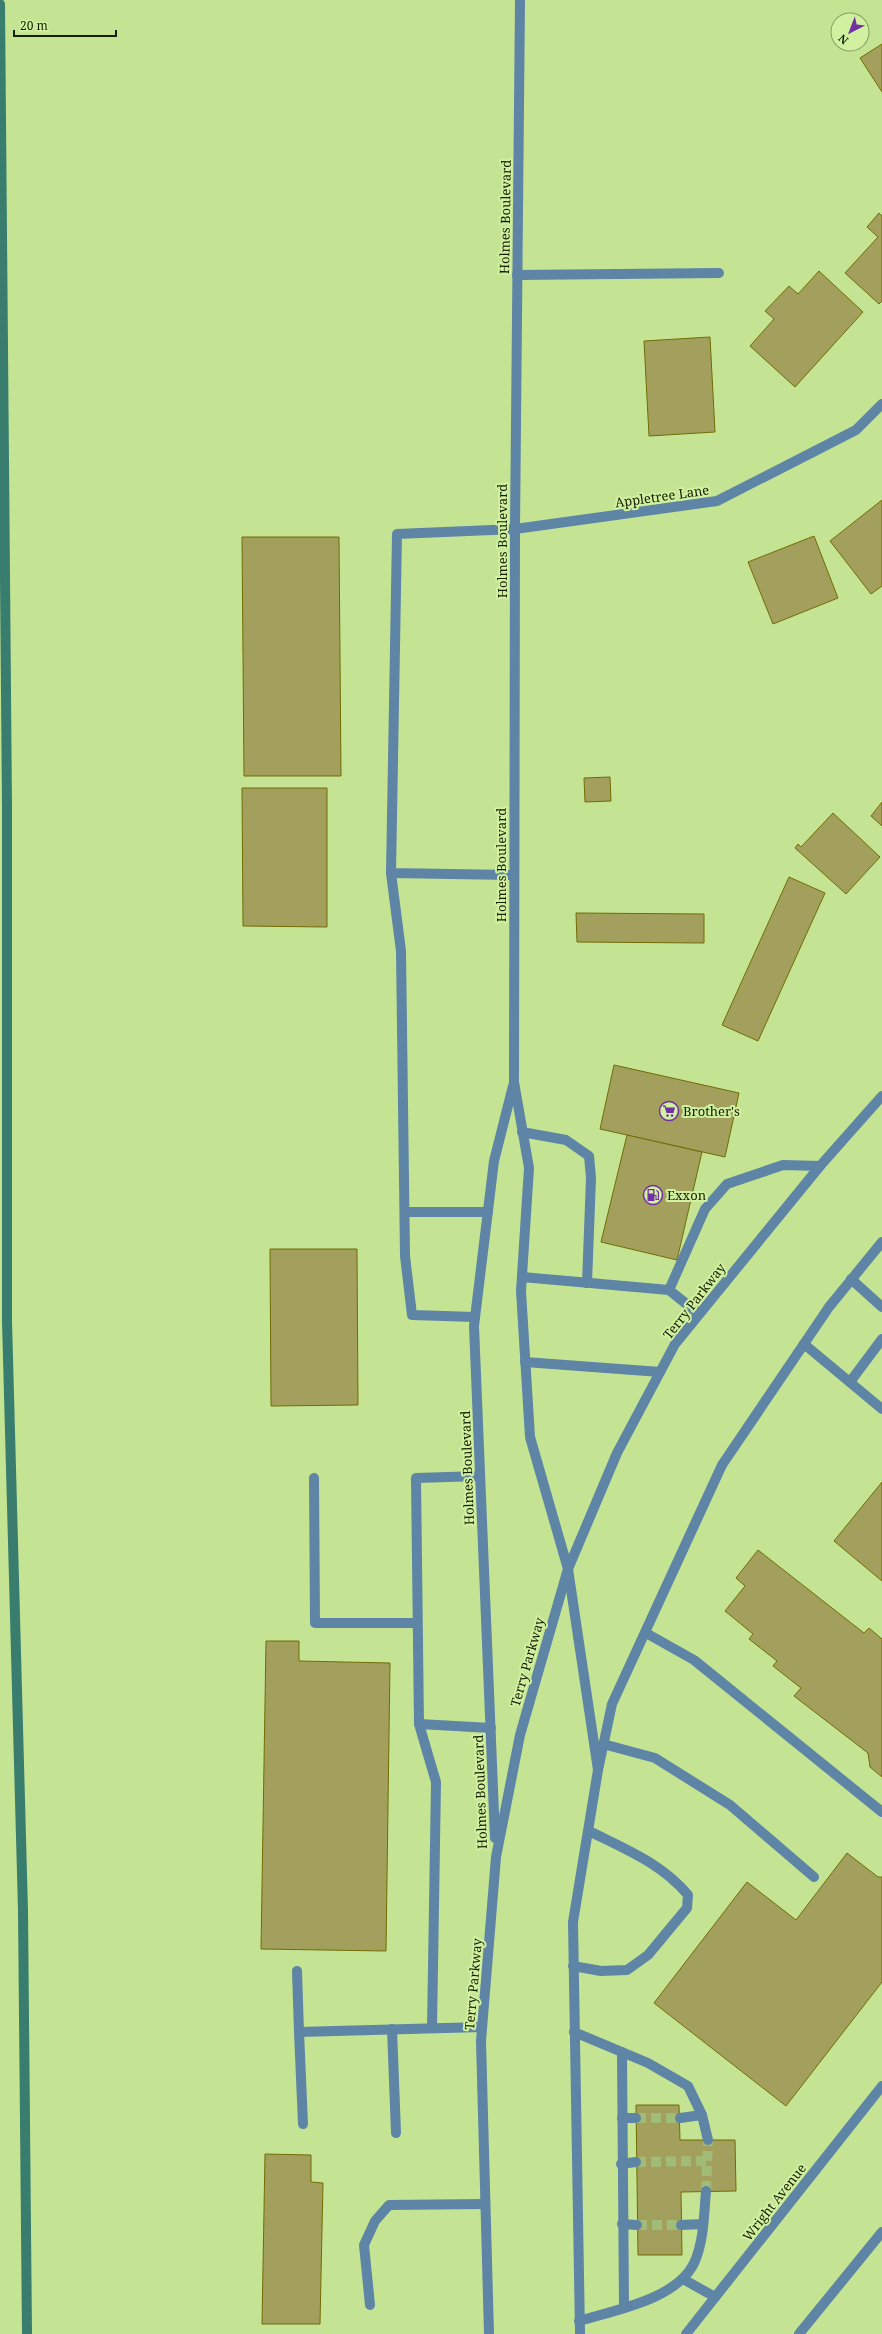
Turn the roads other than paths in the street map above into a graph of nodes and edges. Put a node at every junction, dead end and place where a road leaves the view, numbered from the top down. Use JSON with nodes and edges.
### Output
{"nodes":[{"id":1,"x":520,"y":0,"type":"edge"},
{"id":2,"x":719,"y":273,"type":"dead end"},
{"id":3,"x":517,"y":275,"type":"junction"},
{"id":4,"x":882,"y":404,"type":"edge"},
{"id":5,"x":515,"y":529,"type":"junction"},
{"id":6,"x":391,"y":872,"type":"junction"},
{"id":7,"x":514,"y":875,"type":"junction"},
{"id":8,"x":514,"y":1082,"type":"junction"},
{"id":9,"x":882,"y":1096,"type":"edge"},
{"id":10,"x":522,"y":1132,"type":"junction"},
{"id":11,"x":820,"y":1166,"type":"junction"},
{"id":12,"x":405,"y":1212,"type":"junction"},
{"id":13,"x":488,"y":1212,"type":"junction"},
{"id":14,"x":882,"y":1242,"type":"edge"},
{"id":15,"x":522,"y":1277,"type":"junction"},
{"id":16,"x":851,"y":1279,"type":"junction"},
{"id":17,"x":587,"y":1283,"type":"junction"},
{"id":18,"x":669,"y":1290,"type":"junction"},
{"id":19,"x":882,"y":1307,"type":"edge"},
{"id":20,"x":699,"y":1314,"type":"junction"},
{"id":21,"x":475,"y":1317,"type":"junction"},
{"id":22,"x":882,"y":1339,"type":"edge"},
{"id":23,"x":804,"y":1344,"type":"junction"},
{"id":24,"x":525,"y":1362,"type":"junction"},
{"id":25,"x":660,"y":1372,"type":"junction"},
{"id":26,"x":850,"y":1382,"type":"junction"},
{"id":27,"x":882,"y":1409,"type":"edge"},
{"id":28,"x":480,"y":1476,"type":"junction"},
{"id":29,"x":314,"y":1478,"type":"dead end"},
{"id":30,"x":568,"y":1569,"type":"junction"},
{"id":31,"x":416,"y":1623,"type":"junction"},
{"id":32,"x":646,"y":1633,"type":"junction"},
{"id":33,"x":419,"y":1724,"type":"junction"},
{"id":34,"x":491,"y":1728,"type":"junction"},
{"id":35,"x":603,"y":1744,"type":"junction"},
{"id":36,"x":598,"y":1770,"type":"junction"},
{"id":37,"x":882,"y":1812,"type":"edge"},
{"id":38,"x":589,"y":1831,"type":"junction"},
{"id":39,"x":496,"y":1857,"type":"junction"},
{"id":40,"x":814,"y":1877,"type":"dead end"},
{"id":41,"x":573,"y":1966,"type":"junction"},
{"id":42,"x":297,"y":1971,"type":"dead end"},
{"id":43,"x":482,"y":2027,"type":"junction"},
{"id":44,"x":432,"y":2028,"type":"junction"},
{"id":45,"x":392,"y":2029,"type":"junction"},
{"id":46,"x":299,"y":2032,"type":"junction"},
{"id":47,"x":574,"y":2032,"type":"junction"},
{"id":48,"x":622,"y":2052,"type":"junction"},
{"id":49,"x":882,"y":2086,"type":"edge"},
{"id":50,"x":702,"y":2115,"type":"junction"},
{"id":51,"x":622,"y":2118,"type":"junction"},
{"id":52,"x":636,"y":2118,"type":"tunnel mouth"},
{"id":53,"x":680,"y":2118,"type":"tunnel mouth"},
{"id":54,"x":303,"y":2124,"type":"dead end"},
{"id":55,"x":396,"y":2133,"type":"dead end"},
{"id":56,"x":708,"y":2140,"type":"tunnel mouth"},
{"id":57,"x":636,"y":2162,"type":"tunnel mouth"},
{"id":58,"x":621,"y":2164,"type":"junction"},
{"id":59,"x":706,"y":2191,"type":"tunnel mouth"},
{"id":60,"x":485,"y":2204,"type":"junction"},
{"id":61,"x":622,"y":2224,"type":"junction"},
{"id":62,"x":703,"y":2224,"type":"junction"},
{"id":63,"x":637,"y":2225,"type":"tunnel mouth"},
{"id":64,"x":681,"y":2225,"type":"tunnel mouth"},
{"id":65,"x":882,"y":2232,"type":"edge"},
{"id":66,"x":683,"y":2279,"type":"junction"},
{"id":67,"x":715,"y":2297,"type":"junction"},
{"id":68,"x":370,"y":2305,"type":"dead end"},
{"id":69,"x":624,"y":2308,"type":"junction"},
{"id":70,"x":579,"y":2321,"type":"junction"},
{"id":71,"x":489,"y":2334,"type":"edge"},
{"id":72,"x":580,"y":2334,"type":"edge"},
{"id":73,"x":686,"y":2334,"type":"edge"},
{"id":74,"x":799,"y":2334,"type":"edge"}],
"edges":[{"from":1,"to":3,"type":"street","name":"Holmes Boulevard"},
{"from":2,"to":3,"type":"street"},
{"from":3,"to":5,"type":"street","name":"Holmes Boulevard"},
{"from":4,"to":5,"type":"street","name":"Appletree Lane"},
{"from":5,"to":6,"type":"street","name":"Appletree Lane"},
{"from":5,"to":7,"type":"street","name":"Holmes Boulevard"},
{"from":6,"to":7,"type":"street"},
{"from":6,"to":12,"type":"street"},
{"from":7,"to":8,"type":"street","name":"Holmes Boulevard"},
{"from":8,"to":10,"type":"street","name":"Holmes Boulevard"},
{"from":8,"to":13,"type":"street","name":"Holmes Boulevard"},
{"from":9,"to":11,"type":"street","name":"Terry Parkway"},
{"from":10,"to":15,"type":"street","name":"Holmes Boulevard"},
{"from":10,"to":17,"type":"street"},
{"from":11,"to":18,"type":"street"},
{"from":11,"to":20,"type":"street","name":"Terry Parkway"},
{"from":12,"to":13,"type":"street"},
{"from":12,"to":21,"type":"street"},
{"from":13,"to":21,"type":"street","name":"Holmes Boulevard"},
{"from":14,"to":16,"type":"street"},
{"from":15,"to":17,"type":"street"},
{"from":15,"to":24,"type":"street","name":"Holmes Boulevard"},
{"from":16,"to":19,"type":"street"},
{"from":16,"to":23,"type":"street"},
{"from":17,"to":18,"type":"street"},
{"from":18,"to":20,"type":"street"},
{"from":20,"to":25,"type":"street","name":"Terry Parkway"},
{"from":21,"to":28,"type":"street","name":"Holmes Boulevard"},
{"from":22,"to":26,"type":"street"},
{"from":23,"to":26,"type":"street"},
{"from":23,"to":32,"type":"street"},
{"from":24,"to":25,"type":"street"},
{"from":24,"to":30,"type":"street","name":"Holmes Boulevard"},
{"from":25,"to":30,"type":"street","name":"Terry Parkway"},
{"from":26,"to":27,"type":"street"},
{"from":28,"to":31,"type":"street"},
{"from":28,"to":34,"type":"street","name":"Holmes Boulevard"},
{"from":29,"to":31,"type":"street"},
{"from":30,"to":36,"type":"street","name":"Holmes Boulevard"},
{"from":30,"to":39,"type":"street","name":"Terry Parkway"},
{"from":31,"to":33,"type":"street"},
{"from":32,"to":35,"type":"street"},
{"from":32,"to":37,"type":"street"},
{"from":33,"to":34,"type":"street"},
{"from":33,"to":44,"type":"street"},
{"from":34,"to":39,"type":"street","name":"Holmes Boulevard"},
{"from":35,"to":36,"type":"street"},
{"from":35,"to":40,"type":"street"},
{"from":36,"to":38,"type":"street"},
{"from":38,"to":41,"type":"street"},
{"from":38,"to":41,"type":"street"},
{"from":39,"to":43,"type":"street","name":"Terry Parkway"},
{"from":41,"to":47,"type":"street"},
{"from":42,"to":46,"type":"street"},
{"from":43,"to":44,"type":"street"},
{"from":43,"to":60,"type":"street","name":"Terry Parkway"},
{"from":44,"to":45,"type":"street"},
{"from":45,"to":46,"type":"street"},
{"from":45,"to":55,"type":"street"},
{"from":46,"to":54,"type":"street"},
{"from":47,"to":48,"type":"street"},
{"from":47,"to":70,"type":"street"},
{"from":48,"to":50,"type":"street"},
{"from":48,"to":51,"type":"street"},
{"from":49,"to":67,"type":"street","name":"Wright Avenue"},
{"from":50,"to":53,"type":"street"},
{"from":50,"to":56,"type":"street"},
{"from":51,"to":52,"type":"street"},
{"from":51,"to":58,"type":"street"},
{"from":57,"to":58,"type":"street"},
{"from":58,"to":61,"type":"street"},
{"from":59,"to":62,"type":"street"},
{"from":60,"to":68,"type":"street"},
{"from":60,"to":71,"type":"street","name":"Terry Parkway"},
{"from":61,"to":63,"type":"street"},
{"from":61,"to":69,"type":"street"},
{"from":62,"to":64,"type":"street"},
{"from":62,"to":66,"type":"street"},
{"from":65,"to":74,"type":"street"},
{"from":66,"to":67,"type":"street"},
{"from":66,"to":69,"type":"street"},
{"from":67,"to":73,"type":"street","name":"Wright Avenue"},
{"from":69,"to":70,"type":"street"},
{"from":70,"to":72,"type":"street"}]}
